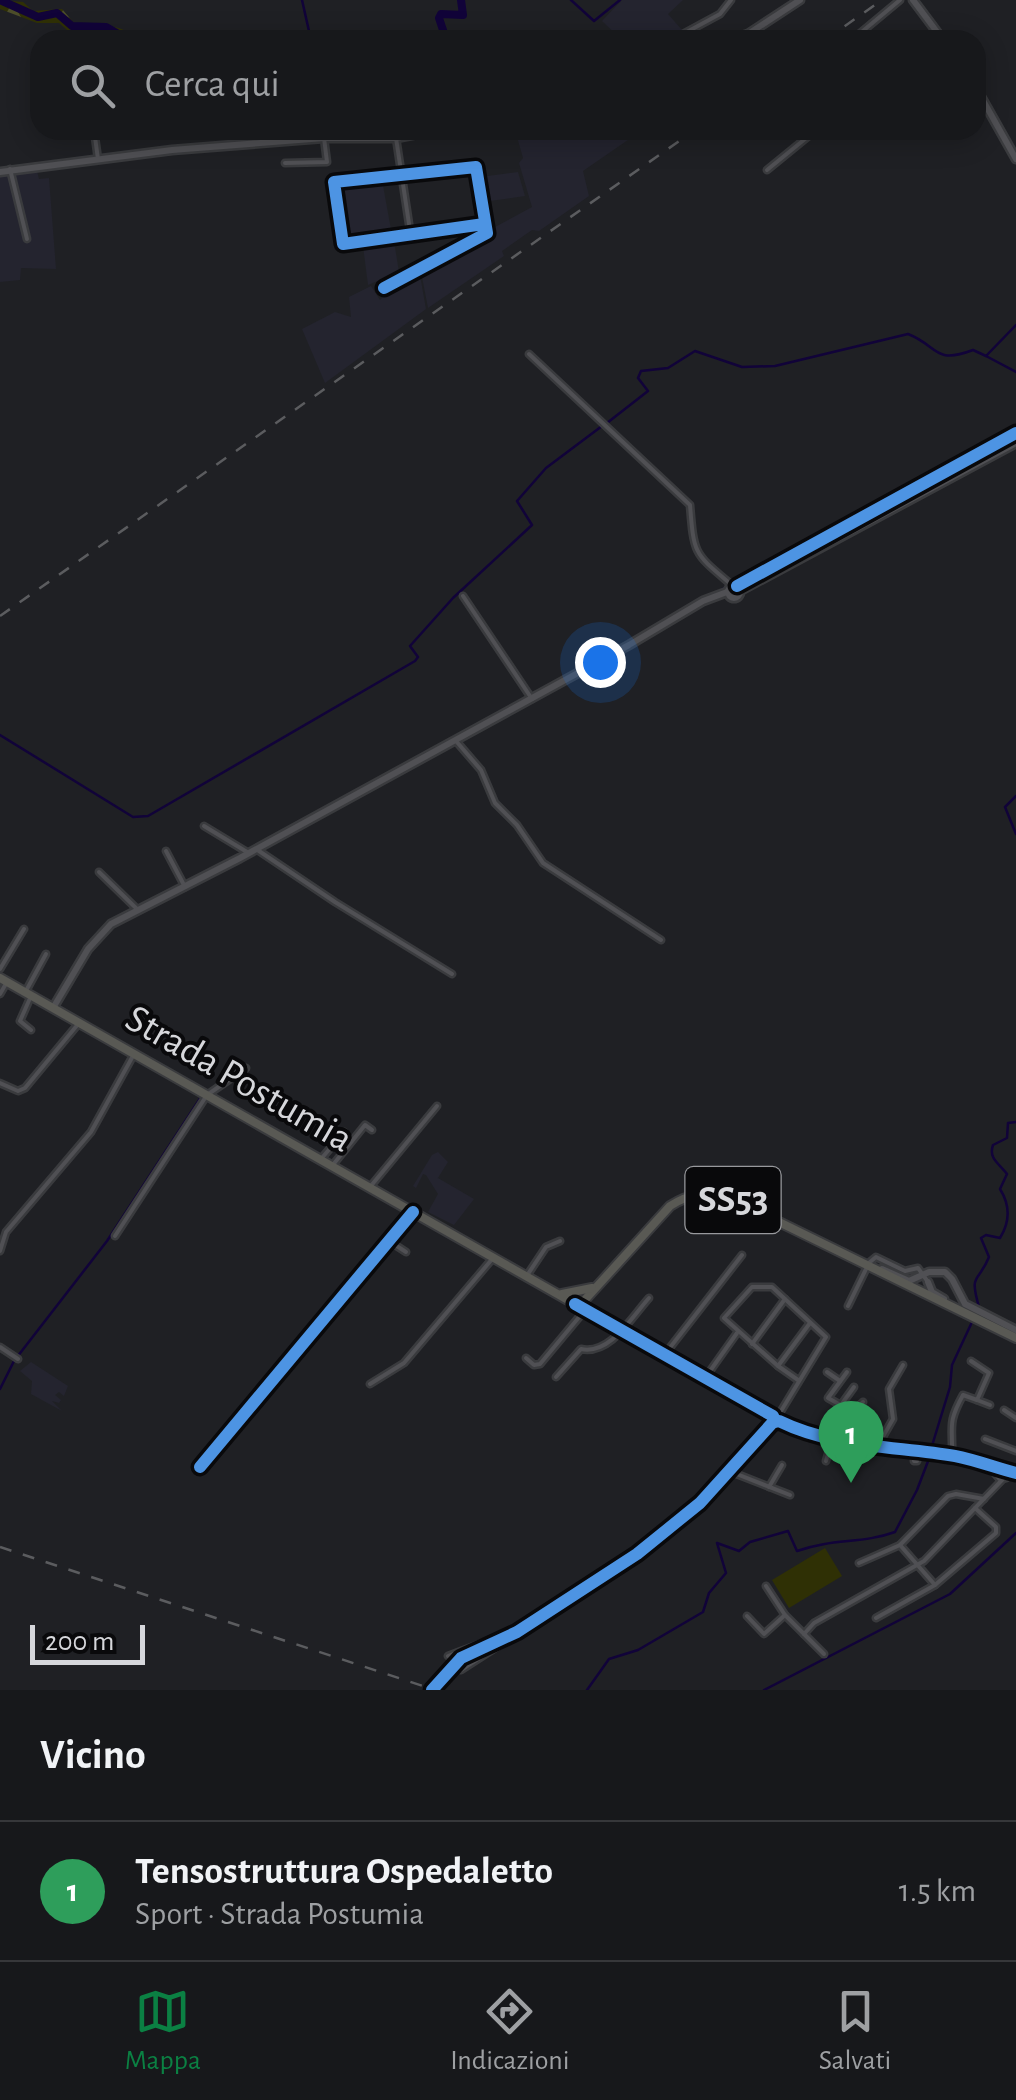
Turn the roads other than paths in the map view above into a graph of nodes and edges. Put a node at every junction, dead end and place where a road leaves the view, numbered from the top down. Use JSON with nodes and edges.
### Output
{"nodes":[{"id":1,"x":731,"y":0,"type":"edge"},
{"id":2,"x":800,"y":0,"type":"edge"},
{"id":3,"x":900,"y":0,"type":"edge"},
{"id":4,"x":912,"y":0,"type":"edge"},
{"id":5,"x":690,"y":30,"type":"edge"},
{"id":6,"x":754,"y":30,"type":"edge"},
{"id":7,"x":864,"y":30,"type":"edge"},
{"id":8,"x":935,"y":30,"type":"edge"},
{"id":9,"x":986,"y":106,"type":"edge"},
{"id":10,"x":95,"y":140,"type":"edge"},
{"id":11,"x":302,"y":140,"type":"edge"},
{"id":12,"x":324,"y":140,"type":"edge"},
{"id":13,"x":399,"y":140,"type":"edge"},
{"id":14,"x":804,"y":140,"type":"edge"},
{"id":15,"x":98,"y":159,"type":"junction"},
{"id":16,"x":1016,"y":159,"type":"edge"},
{"id":17,"x":285,"y":163,"type":"dead end"},
{"id":18,"x":10,"y":169,"type":"junction"},
{"id":19,"x":767,"y":170,"type":"dead end"},
{"id":20,"x":0,"y":172,"type":"edge"},
{"id":21,"x":402,"y":176,"type":"junction"},
{"id":22,"x":484,"y":224,"type":"junction"},
{"id":23,"x":411,"y":236,"type":"junction"},
{"id":24,"x":26,"y":239,"type":"dead end"},
{"id":25,"x":384,"y":288,"type":"dead end"},
{"id":26,"x":529,"y":354,"type":"dead end"},
{"id":27,"x":1016,"y":434,"type":"edge"},
{"id":28,"x":1016,"y":443,"type":"edge"},
{"id":29,"x":734,"y":589,"type":"junction"},
{"id":30,"x":462,"y":596,"type":"dead end"},
{"id":31,"x":532,"y":698,"type":"junction"},
{"id":32,"x":456,"y":741,"type":"junction"},
{"id":33,"x":204,"y":826,"type":"dead end"},
{"id":34,"x":253,"y":851,"type":"junction"},
{"id":35,"x":166,"y":852,"type":"dead end"},
{"id":36,"x":99,"y":872,"type":"dead end"},
{"id":37,"x":185,"y":887,"type":"junction"},
{"id":38,"x":139,"y":911,"type":"junction"},
{"id":39,"x":24,"y":928,"type":"dead end"},
{"id":40,"x":661,"y":940,"type":"dead end"},
{"id":41,"x":46,"y":954,"type":"dead end"},
{"id":42,"x":0,"y":969,"type":"edge"},
{"id":43,"x":452,"y":974,"type":"dead end"},
{"id":44,"x":3,"y":980,"type":"edge"},
{"id":45,"x":0,"y":994,"type":"edge"},
{"id":46,"x":28,"y":994,"type":"junction"},
{"id":47,"x":53,"y":1008,"type":"junction"},
{"id":48,"x":79,"y":1023,"type":"junction"},
{"id":49,"x":32,"y":1030,"type":"dead end"},
{"id":50,"x":134,"y":1054,"type":"junction"},
{"id":51,"x":246,"y":1068,"type":"dead end"},
{"id":52,"x":0,"y":1083,"type":"edge"},
{"id":53,"x":207,"y":1095,"type":"junction"},
{"id":54,"x":437,"y":1106,"type":"dead end"},
{"id":55,"x":372,"y":1130,"type":"dead end"},
{"id":56,"x":344,"y":1132,"type":"dead end"},
{"id":57,"x":320,"y":1160,"type":"junction"},
{"id":58,"x":332,"y":1166,"type":"junction"},
{"id":59,"x":370,"y":1188,"type":"junction"},
{"id":60,"x":412,"y":1212,"type":"junction"},
{"id":61,"x":115,"y":1236,"type":"dead end"},
{"id":62,"x":389,"y":1241,"type":"junction"},
{"id":63,"x":560,"y":1241,"type":"dead end"},
{"id":64,"x":0,"y":1251,"type":"edge"},
{"id":65,"x":406,"y":1252,"type":"dead end"},
{"id":66,"x":742,"y":1255,"type":"dead end"},
{"id":67,"x":493,"y":1258,"type":"junction"},
{"id":68,"x":871,"y":1267,"type":"junction"},
{"id":69,"x":526,"y":1276,"type":"junction"},
{"id":70,"x":924,"y":1278,"type":"junction"},
{"id":71,"x":920,"y":1289,"type":"junction"},
{"id":72,"x":650,"y":1298,"type":"dead end"},
{"id":73,"x":785,"y":1300,"type":"junction"},
{"id":74,"x":580,"y":1301,"type":"junction"},
{"id":75,"x":848,"y":1306,"type":"dead end"},
{"id":76,"x":956,"y":1310,"type":"junction"},
{"id":77,"x":976,"y":1317,"type":"junction"},
{"id":78,"x":810,"y":1322,"type":"junction"},
{"id":79,"x":619,"y":1330,"type":"junction"},
{"id":80,"x":1000,"y":1330,"type":"junction"},
{"id":81,"x":1016,"y":1330,"type":"edge"},
{"id":82,"x":737,"y":1332,"type":"junction"},
{"id":83,"x":1016,"y":1338,"type":"edge"},
{"id":84,"x":752,"y":1344,"type":"junction"},
{"id":85,"x":0,"y":1348,"type":"edge"},
{"id":86,"x":665,"y":1355,"type":"junction"},
{"id":87,"x":526,"y":1358,"type":"dead end"},
{"id":88,"x":18,"y":1359,"type":"dead end"},
{"id":89,"x":971,"y":1362,"type":"dead end"},
{"id":90,"x":903,"y":1365,"type":"dead end"},
{"id":91,"x":778,"y":1366,"type":"junction"},
{"id":92,"x":828,"y":1372,"type":"dead end"},
{"id":93,"x":847,"y":1372,"type":"dead end"},
{"id":94,"x":556,"y":1377,"type":"dead end"},
{"id":95,"x":705,"y":1378,"type":"junction"},
{"id":96,"x":798,"y":1380,"type":"junction"},
{"id":97,"x":840,"y":1381,"type":"junction"},
{"id":98,"x":370,"y":1384,"type":"dead end"},
{"id":99,"x":854,"y":1387,"type":"dead end"},
{"id":100,"x":977,"y":1400,"type":"junction"},
{"id":101,"x":863,"y":1402,"type":"dead end"},
{"id":102,"x":842,"y":1405,"type":"junction"},
{"id":103,"x":990,"y":1405,"type":"dead end"},
{"id":104,"x":1004,"y":1410,"type":"dead end"},
{"id":105,"x":854,"y":1412,"type":"junction"},
{"id":106,"x":1016,"y":1418,"type":"edge"},
{"id":107,"x":776,"y":1419,"type":"junction"},
{"id":108,"x":840,"y":1440,"type":"junction"},
{"id":109,"x":984,"y":1440,"type":"dead end"},
{"id":110,"x":877,"y":1447,"type":"junction"},
{"id":111,"x":1016,"y":1450,"type":"edge"},
{"id":112,"x":952,"y":1456,"type":"junction"},
{"id":113,"x":826,"y":1462,"type":"dead end"},
{"id":114,"x":782,"y":1465,"type":"dead end"},
{"id":115,"x":200,"y":1467,"type":"dead end"},
{"id":116,"x":729,"y":1471,"type":"junction"},
{"id":117,"x":1016,"y":1473,"type":"edge"},
{"id":118,"x":1002,"y":1476,"type":"junction"},
{"id":119,"x":770,"y":1487,"type":"junction"},
{"id":120,"x":790,"y":1494,"type":"dead end"},
{"id":121,"x":984,"y":1499,"type":"junction"},
{"id":122,"x":975,"y":1508,"type":"junction"},
{"id":123,"x":900,"y":1545,"type":"junction"},
{"id":124,"x":859,"y":1563,"type":"dead end"},
{"id":125,"x":917,"y":1565,"type":"junction"},
{"id":126,"x":935,"y":1585,"type":"junction"},
{"id":127,"x":766,"y":1586,"type":"dead end"},
{"id":128,"x":747,"y":1616,"type":"dead end"},
{"id":129,"x":784,"y":1616,"type":"junction"},
{"id":130,"x":876,"y":1618,"type":"dead end"},
{"id":131,"x":804,"y":1634,"type":"junction"},
{"id":132,"x":512,"y":1635,"type":"junction"},
{"id":133,"x":824,"y":1654,"type":"dead end"},
{"id":134,"x":448,"y":1656,"type":"dead end"},
{"id":135,"x":461,"y":1670,"type":"dead end"},
{"id":136,"x":432,"y":1690,"type":"edge"}],
"edges":[{"from":1,"to":5,"type":"street"},
{"from":2,"to":6,"type":"street"},
{"from":3,"to":7,"type":"street"},
{"from":4,"to":8,"type":"street"},
{"from":9,"to":16,"type":"street"},
{"from":10,"to":15,"type":"street"},
{"from":11,"to":15,"type":"street"},
{"from":12,"to":17,"type":"street"},
{"from":13,"to":21,"type":"street"},
{"from":14,"to":19,"type":"street"},
{"from":15,"to":18,"type":"street"},
{"from":18,"to":20,"type":"street"},
{"from":18,"to":24,"type":"street"},
{"from":21,"to":22,"type":"street"},
{"from":21,"to":23,"type":"street"},
{"from":21,"to":23,"type":"street"},
{"from":22,"to":23,"type":"street"},
{"from":22,"to":25,"type":"street"},
{"from":26,"to":29,"type":"street"},
{"from":27,"to":29,"type":"street"},
{"from":28,"to":29,"type":"street"},
{"from":29,"to":31,"type":"street"},
{"from":30,"to":31,"type":"street"},
{"from":31,"to":32,"type":"street"},
{"from":32,"to":34,"type":"street"},
{"from":32,"to":40,"type":"street"},
{"from":33,"to":34,"type":"street"},
{"from":34,"to":37,"type":"street"},
{"from":34,"to":43,"type":"street"},
{"from":35,"to":37,"type":"street"},
{"from":36,"to":38,"type":"street"},
{"from":37,"to":38,"type":"street"},
{"from":38,"to":47,"type":"street"},
{"from":39,"to":42,"type":"street"},
{"from":41,"to":46,"type":"street"},
{"from":44,"to":45,"type":"street"},
{"from":44,"to":46,"type":"main road","name":"Strada Postumia"},
{"from":46,"to":47,"type":"main road","name":"Strada Postumia"},
{"from":46,"to":49,"type":"street"},
{"from":47,"to":48,"type":"main road","name":"Strada Postumia"},
{"from":48,"to":50,"type":"main road","name":"Strada Postumia"},
{"from":48,"to":52,"type":"street","name":"Strada Postumia"},
{"from":50,"to":53,"type":"main road","name":"Strada Postumia"},
{"from":50,"to":64,"type":"street"},
{"from":51,"to":53,"type":"street"},
{"from":53,"to":57,"type":"main road","name":"Strada Postumia"},
{"from":53,"to":61,"type":"street"},
{"from":54,"to":59,"type":"street","name":"Strada Postumia"},
{"from":55,"to":58,"type":"street"},
{"from":56,"to":57,"type":"street"},
{"from":57,"to":58,"type":"main road","name":"Strada Postumia"},
{"from":58,"to":59,"type":"main road","name":"Strada Postumia"},
{"from":59,"to":60,"type":"main road","name":"Strada Postumia"},
{"from":60,"to":62,"type":"street"},
{"from":60,"to":67,"type":"main road","name":"Strada Postumia"},
{"from":62,"to":65,"type":"street"},
{"from":62,"to":115,"type":"street"},
{"from":63,"to":69,"type":"street"},
{"from":66,"to":86,"type":"street"},
{"from":67,"to":69,"type":"main road","name":"Strada Postumia"},
{"from":67,"to":98,"type":"street"},
{"from":68,"to":70,"type":"street"},
{"from":68,"to":71,"type":"main road"},
{"from":68,"to":74,"type":"main road","number":"SS53"},
{"from":68,"to":75,"type":"street"},
{"from":68,"to":76,"type":"main road"},
{"from":69,"to":74,"type":"main road","name":"Strada Postumia"},
{"from":70,"to":71,"type":"street"},
{"from":70,"to":77,"type":"street"},
{"from":70,"to":81,"type":"street"},
{"from":71,"to":76,"type":"street"},
{"from":71,"to":77,"type":"main road"},
{"from":72,"to":79,"type":"street"},
{"from":73,"to":78,"type":"street"},
{"from":73,"to":82,"type":"street"},
{"from":73,"to":84,"type":"street"},
{"from":74,"to":79,"type":"street","name":"Strada Postumia"},
{"from":74,"to":87,"type":"street"},
{"from":76,"to":80,"type":"main road"},
{"from":77,"to":80,"type":"main road"},
{"from":78,"to":91,"type":"street"},
{"from":78,"to":96,"type":"street"},
{"from":79,"to":86,"type":"street","name":"Strada Postumia"},
{"from":79,"to":94,"type":"street"},
{"from":80,"to":83,"type":"main road"},
{"from":82,"to":84,"type":"street"},
{"from":82,"to":95,"type":"street"},
{"from":84,"to":91,"type":"street"},
{"from":85,"to":88,"type":"street"},
{"from":86,"to":95,"type":"street","name":"Strada Postumia"},
{"from":89,"to":100,"type":"street"},
{"from":90,"to":110,"type":"street"},
{"from":91,"to":96,"type":"street"},
{"from":92,"to":97,"type":"street"},
{"from":93,"to":97,"type":"street"},
{"from":95,"to":107,"type":"street","name":"Strada Postumia"},
{"from":96,"to":107,"type":"street"},
{"from":97,"to":102,"type":"street"},
{"from":99,"to":102,"type":"street"},
{"from":100,"to":103,"type":"street"},
{"from":100,"to":112,"type":"street"},
{"from":101,"to":105,"type":"street"},
{"from":102,"to":105,"type":"street"},
{"from":104,"to":106,"type":"street"},
{"from":105,"to":108,"type":"street"},
{"from":107,"to":108,"type":"street","name":"Strada Postumia"},
{"from":107,"to":116,"type":"street"},
{"from":108,"to":110,"type":"street","name":"Strada Postumia"},
{"from":108,"to":113,"type":"street"},
{"from":109,"to":111,"type":"street"},
{"from":110,"to":112,"type":"street","name":"Strada Postumia"},
{"from":112,"to":118,"type":"street","name":"Strada Postumia"},
{"from":114,"to":119,"type":"street"},
{"from":116,"to":119,"type":"street"},
{"from":116,"to":132,"type":"street"},
{"from":117,"to":118,"type":"street"},
{"from":118,"to":121,"type":"street"},
{"from":119,"to":120,"type":"street"},
{"from":121,"to":122,"type":"street"},
{"from":121,"to":123,"type":"street"},
{"from":122,"to":125,"type":"street"},
{"from":122,"to":126,"type":"street"},
{"from":123,"to":124,"type":"street"},
{"from":123,"to":125,"type":"street"},
{"from":125,"to":126,"type":"street"},
{"from":125,"to":131,"type":"street"},
{"from":126,"to":130,"type":"street"},
{"from":127,"to":129,"type":"street"},
{"from":128,"to":129,"type":"street"},
{"from":129,"to":131,"type":"street"},
{"from":131,"to":133,"type":"street"},
{"from":132,"to":134,"type":"street"},
{"from":132,"to":135,"type":"street"},
{"from":132,"to":136,"type":"street","bridge":true}]}
